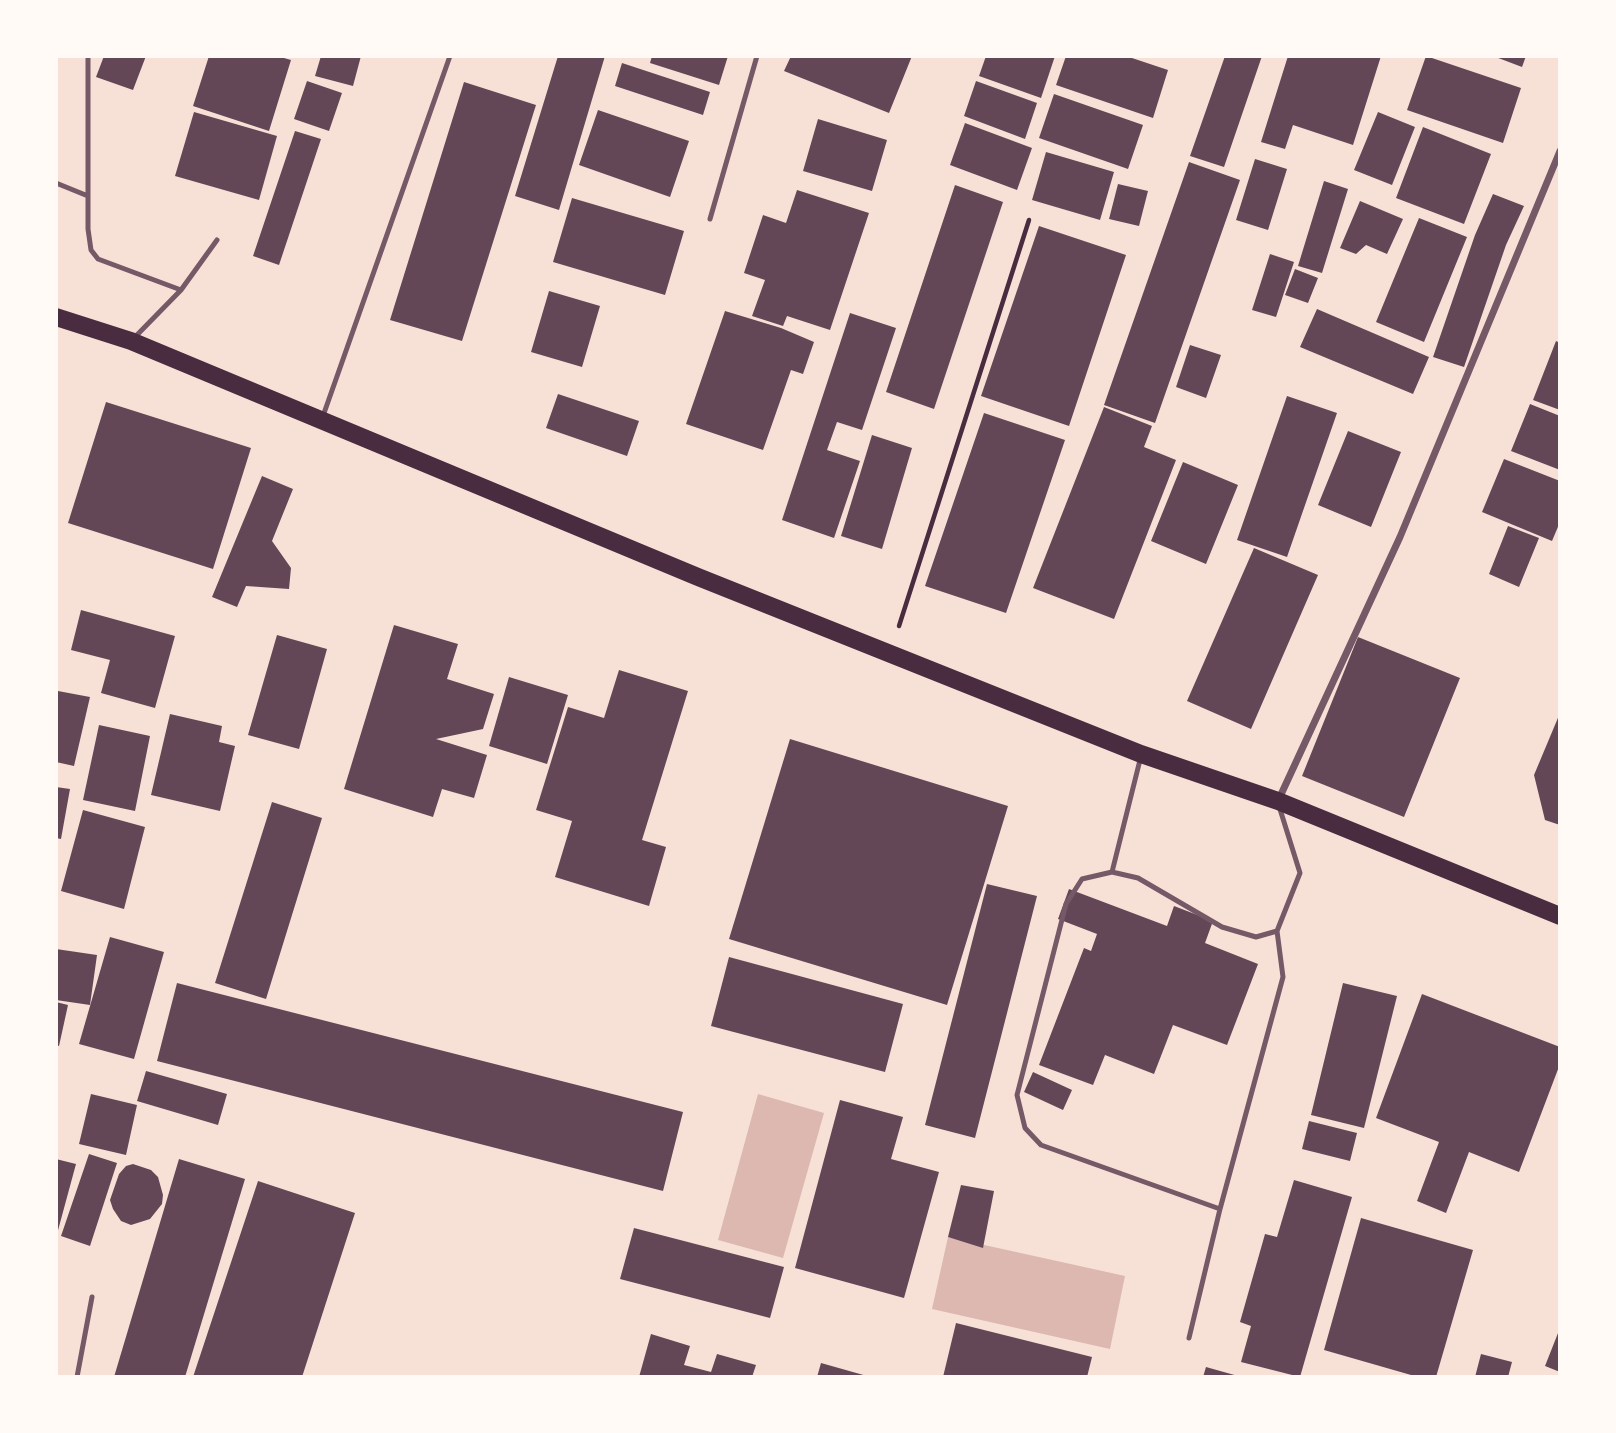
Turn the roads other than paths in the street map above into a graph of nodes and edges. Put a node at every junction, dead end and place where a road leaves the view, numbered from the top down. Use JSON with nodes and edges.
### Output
{"nodes":[{"id":1,"x":88,"y":56,"type":"edge"},
{"id":2,"x":450,"y":56,"type":"edge"},
{"id":3,"x":757,"y":56,"type":"edge"},
{"id":4,"x":1560,"y":151,"type":"edge"},
{"id":5,"x":56,"y":183,"type":"edge"},
{"id":6,"x":88,"y":196,"type":"junction"},
{"id":7,"x":710,"y":219,"type":"dead end"},
{"id":8,"x":217,"y":240,"type":"dead end"},
{"id":9,"x":181,"y":290,"type":"junction"},
{"id":10,"x":56,"y":317,"type":"edge"},
{"id":11,"x":131,"y":341,"type":"junction"},
{"id":12,"x":321,"y":420,"type":"junction"},
{"id":13,"x":1141,"y":754,"type":"junction"},
{"id":14,"x":1278,"y":801,"type":"junction"},
{"id":15,"x":1112,"y":872,"type":"junction"},
{"id":16,"x":1560,"y":916,"type":"edge"},
{"id":17,"x":1276,"y":931,"type":"junction"},
{"id":18,"x":1220,"y":1209,"type":"junction"},
{"id":19,"x":93,"y":1297,"type":"dead end"},
{"id":20,"x":1189,"y":1338,"type":"dead end"},
{"id":21,"x":77,"y":1377,"type":"edge"}],
"edges":[{"from":1,"to":6,"type":"lane"},
{"from":2,"to":12,"type":"lane"},
{"from":3,"to":7,"type":"lane"},
{"from":4,"to":14,"type":"street"},
{"from":5,"to":6,"type":"lane"},
{"from":6,"to":9,"type":"lane"},
{"from":8,"to":9,"type":"lane"},
{"from":9,"to":11,"type":"lane"},
{"from":10,"to":11,"type":"main road"},
{"from":11,"to":12,"type":"main road"},
{"from":12,"to":13,"type":"main road"},
{"from":13,"to":14,"type":"main road"},
{"from":13,"to":15,"type":"lane"},
{"from":14,"to":16,"type":"main road"},
{"from":14,"to":17,"type":"lane"},
{"from":15,"to":17,"type":"lane"},
{"from":15,"to":18,"type":"lane"},
{"from":17,"to":18,"type":"lane"},
{"from":18,"to":20,"type":"lane"},
{"from":19,"to":21,"type":"lane"}]}
